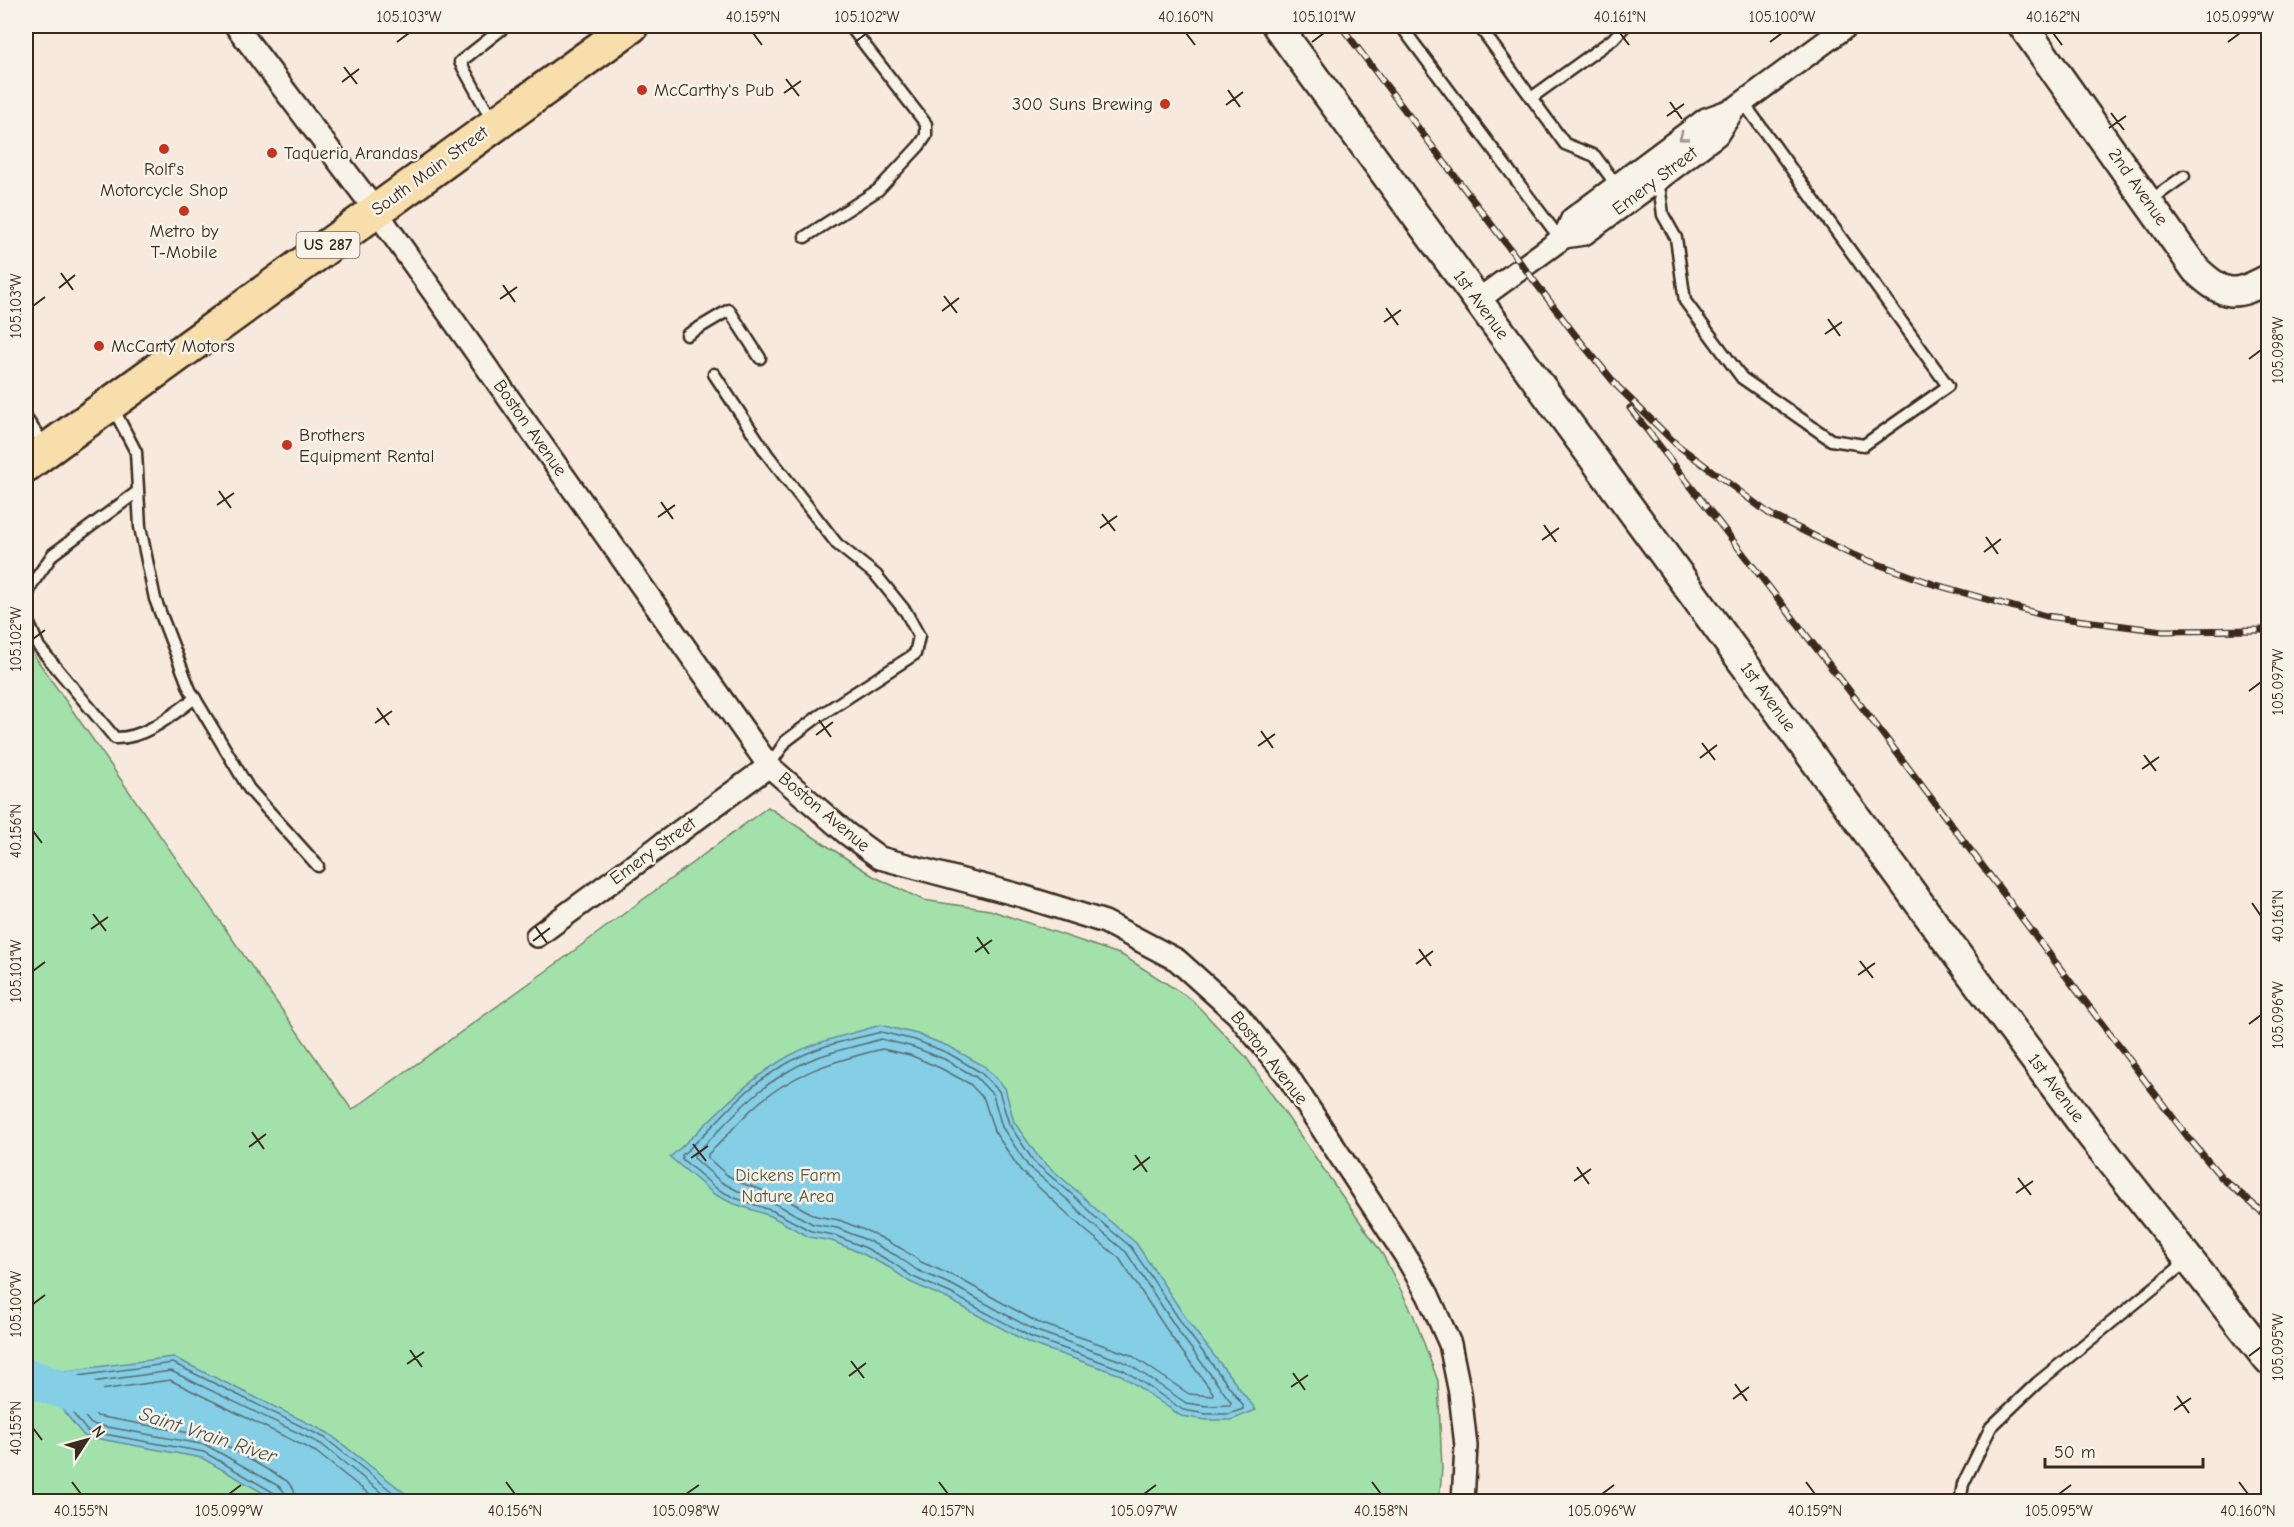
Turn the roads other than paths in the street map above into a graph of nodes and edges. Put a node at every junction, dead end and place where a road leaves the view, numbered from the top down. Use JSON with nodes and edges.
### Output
{"nodes":[{"id":1,"x":236,"y":26,"type":"edge"},
{"id":2,"x":631,"y":26,"type":"edge"},
{"id":3,"x":850,"y":26,"type":"edge"},
{"id":4,"x":1277,"y":26,"type":"edge"},
{"id":5,"x":1401,"y":26,"type":"edge"},
{"id":6,"x":1479,"y":26,"type":"edge"},
{"id":7,"x":1625,"y":26,"type":"edge"},
{"id":8,"x":1847,"y":26,"type":"edge"},
{"id":9,"x":2023,"y":26,"type":"edge"},
{"id":10,"x":503,"y":28,"type":"dead end"},
{"id":11,"x":1531,"y":98,"type":"junction"},
{"id":12,"x":1738,"y":105,"type":"junction"},
{"id":13,"x":494,"y":125,"type":"junction"},
{"id":14,"x":2184,"y":176,"type":"dead end"},
{"id":15,"x":1653,"y":183,"type":"junction"},
{"id":16,"x":1617,"y":186,"type":"junction"},
{"id":17,"x":2148,"y":202,"type":"junction"},
{"id":18,"x":376,"y":211,"type":"junction"},
{"id":19,"x":805,"y":237,"type":"dead end"},
{"id":20,"x":1563,"y":238,"type":"junction"},
{"id":21,"x":2268,"y":279,"type":"edge"},
{"id":22,"x":1478,"y":300,"type":"junction"},
{"id":23,"x":687,"y":335,"type":"dead end"},
{"id":24,"x":760,"y":357,"type":"dead end"},
{"id":25,"x":714,"y":374,"type":"dead end"},
{"id":26,"x":110,"y":403,"type":"junction"},
{"id":27,"x":26,"y":418,"type":"edge"},
{"id":28,"x":37,"y":457,"type":"edge"},
{"id":29,"x":137,"y":492,"type":"junction"},
{"id":30,"x":26,"y":599,"type":"edge"},
{"id":31,"x":26,"y":617,"type":"edge"},
{"id":32,"x":195,"y":698,"type":"junction"},
{"id":33,"x":769,"y":766,"type":"junction"},
{"id":34,"x":318,"y":866,"type":"dead end"},
{"id":35,"x":537,"y":936,"type":"dead end"},
{"id":36,"x":2190,"y":1259,"type":"junction"},
{"id":37,"x":2268,"y":1360,"type":"edge"},
{"id":38,"x":1463,"y":1502,"type":"edge"},
{"id":39,"x":1960,"y":1502,"type":"edge"}],
"edges":[{"from":1,"to":18,"type":"street","name":"Boston Avenue"},
{"from":2,"to":13,"type":"highway","name":"South Main Street","number":"US 287"},
{"from":3,"to":19,"type":"lane"},
{"from":4,"to":22,"type":"street","name":"1st Avenue"},
{"from":5,"to":20,"type":"lane"},
{"from":6,"to":11,"type":"lane"},
{"from":7,"to":11,"type":"lane"},
{"from":8,"to":12,"type":"street","name":"Emery Street"},
{"from":9,"to":17,"type":"street","name":"2nd Avenue"},
{"from":10,"to":13,"type":"lane"},
{"from":11,"to":16,"type":"lane"},
{"from":12,"to":15,"type":"street","name":"Emery Street"},
{"from":12,"to":15,"type":"lane"},
{"from":12,"to":16,"type":"street","name":"Emery Street","one_way":true},
{"from":13,"to":18,"type":"highway","name":"South Main Street","number":"US 287"},
{"from":14,"to":17,"type":"lane"},
{"from":15,"to":20,"type":"street","name":"Emery Street"},
{"from":16,"to":20,"type":"street","name":"Emery Street"},
{"from":17,"to":21,"type":"street","name":"2nd Avenue"},
{"from":18,"to":26,"type":"highway","name":"South Main Street","number":"US 287"},
{"from":18,"to":33,"type":"street","name":"Boston Avenue"},
{"from":20,"to":22,"type":"street","name":"Emery Street"},
{"from":22,"to":36,"type":"street","name":"1st Avenue"},
{"from":23,"to":24,"type":"lane"},
{"from":25,"to":33,"type":"lane"},
{"from":26,"to":28,"type":"highway","name":"South Main Street","number":"US 287"},
{"from":26,"to":29,"type":"lane"},
{"from":27,"to":28,"type":"lane"},
{"from":29,"to":30,"type":"lane"},
{"from":29,"to":32,"type":"lane"},
{"from":31,"to":32,"type":"lane"},
{"from":32,"to":34,"type":"lane"},
{"from":33,"to":35,"type":"street","name":"Emery Street"},
{"from":33,"to":38,"type":"street","name":"Boston Avenue"},
{"from":36,"to":37,"type":"street","name":"1st Avenue"},
{"from":36,"to":39,"type":"lane"}]}
